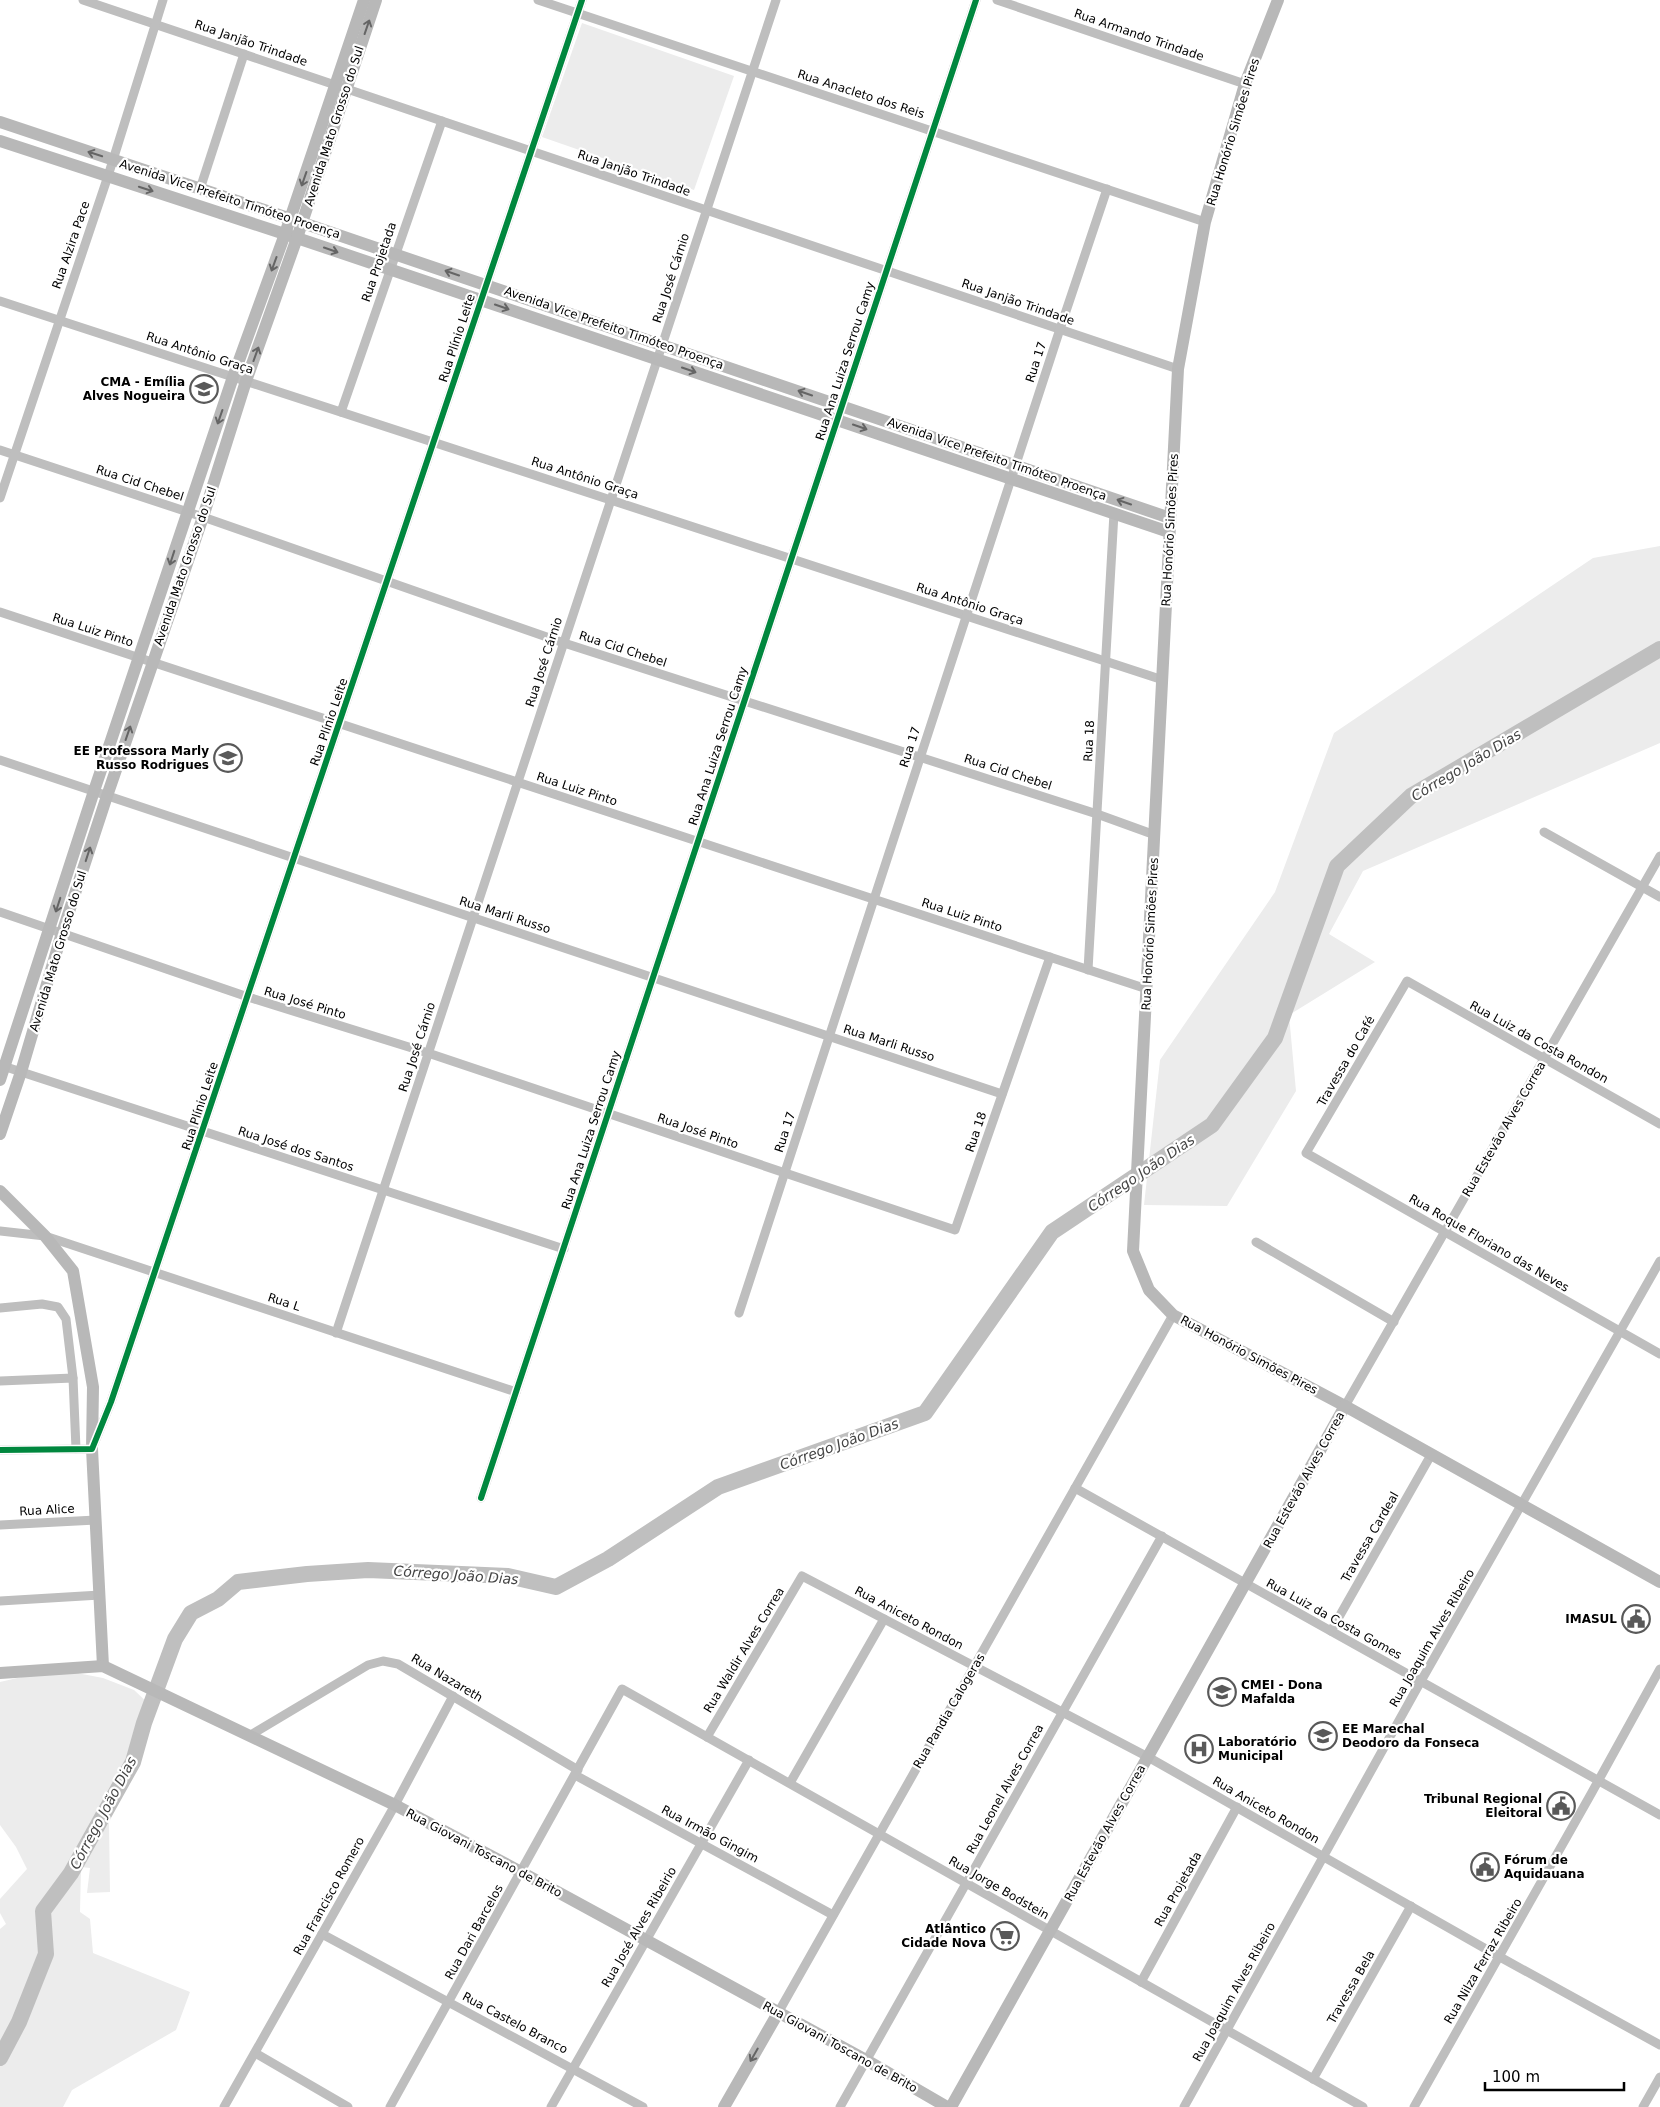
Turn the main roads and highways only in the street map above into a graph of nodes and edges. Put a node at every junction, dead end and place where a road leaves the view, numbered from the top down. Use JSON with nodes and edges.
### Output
{"nodes":[{"id":1,"x":364,"y":0,"type":"edge"},
{"id":2,"x":376,"y":0,"type":"edge"},
{"id":3,"x":1278,"y":0,"type":"edge"},
{"id":4,"x":341,"y":87,"type":"junction"},
{"id":5,"x":0,"y":122,"type":"edge"},
{"id":6,"x":0,"y":141,"type":"edge"},
{"id":7,"x":296,"y":220,"type":"junction"},
{"id":8,"x":291,"y":236,"type":"junction"},
{"id":9,"x":1170,"y":518,"type":"junction"},
{"id":10,"x":1169,"y":532,"type":"junction"},
{"id":11,"x":56,"y":931,"type":"junction"},
{"id":12,"x":3,"y":1066,"type":"edge"},
{"id":13,"x":0,"y":1080,"type":"edge"},
{"id":14,"x":0,"y":1134,"type":"edge"},
{"id":15,"x":0,"y":1192,"type":"edge"},
{"id":16,"x":1345,"y":1406,"type":"junction"},
{"id":17,"x":1660,"y":1582,"type":"edge"},
{"id":18,"x":103,"y":1666,"type":"junction"},
{"id":19,"x":0,"y":1673,"type":"edge"},
{"id":20,"x":778,"y":2013,"type":"junction"},
{"id":21,"x":724,"y":2107,"type":"edge"},
{"id":22,"x":947,"y":2107,"type":"edge"},
{"id":23,"x":951,"y":2107,"type":"edge"}],
"edges":[{"from":1,"to":4,"type":"main road","name":"Avenida Mato Grosso do Sul"},
{"from":4,"to":2,"type":"main road","name":"Avenida Mato Grosso do Sul","one_way":true},
{"from":3,"to":9,"type":"main road","name":"Rua Honório Simões Pires"},
{"from":4,"to":7,"type":"main road","name":"Avenida Mato Grosso do Sul"},
{"from":7,"to":5,"type":"main road","name":"Avenida Vice Prefeito Timóteo Proença","one_way":true},
{"from":6,"to":8,"type":"main road","name":"Avenida Vice Prefeito Timóteo Proença","one_way":true},
{"from":7,"to":8,"type":"main road","name":"Avenida Mato Grosso do Sul"},
{"from":9,"to":7,"type":"main road","name":"Avenida Vice Prefeito Timóteo Proença","one_way":true},
{"from":8,"to":10,"type":"main road","name":"Avenida Vice Prefeito Timóteo Proença","one_way":true},
{"from":11,"to":8,"type":"main road","name":"Avenida Mato Grosso do Sul","one_way":true},
{"from":8,"to":11,"type":"main road","name":"Avenida Mato Grosso do Sul","one_way":true},
{"from":9,"to":10,"type":"main road","name":"Rua Honório Simões Pires"},
{"from":10,"to":16,"type":"main road","name":"Rua Honório Simões Pires"},
{"from":11,"to":12,"type":"main road","name":"Avenida Mato Grosso do Sul"},
{"from":11,"to":14,"type":"main road","name":"Avenida Mato Grosso do Sul"},
{"from":12,"to":13,"type":"main road","name":"Avenida Mato Grosso do Sul"},
{"from":15,"to":18,"type":"main road"},
{"from":16,"to":17,"type":"main road","name":"Rua Honório Simões Pires"},
{"from":16,"to":23,"type":"main road","name":"Rua Estevão Alves Correa"},
{"from":18,"to":19,"type":"main road","name":"Rua Giovani Toscano de Brito"},
{"from":18,"to":20,"type":"main road","name":"Rua Giovani Toscano de Brito"},
{"from":20,"to":21,"type":"main road","name":"Rua Pandia Calogeras","one_way":true},
{"from":20,"to":22,"type":"main road","name":"Rua Giovani Toscano de Brito"}]}
